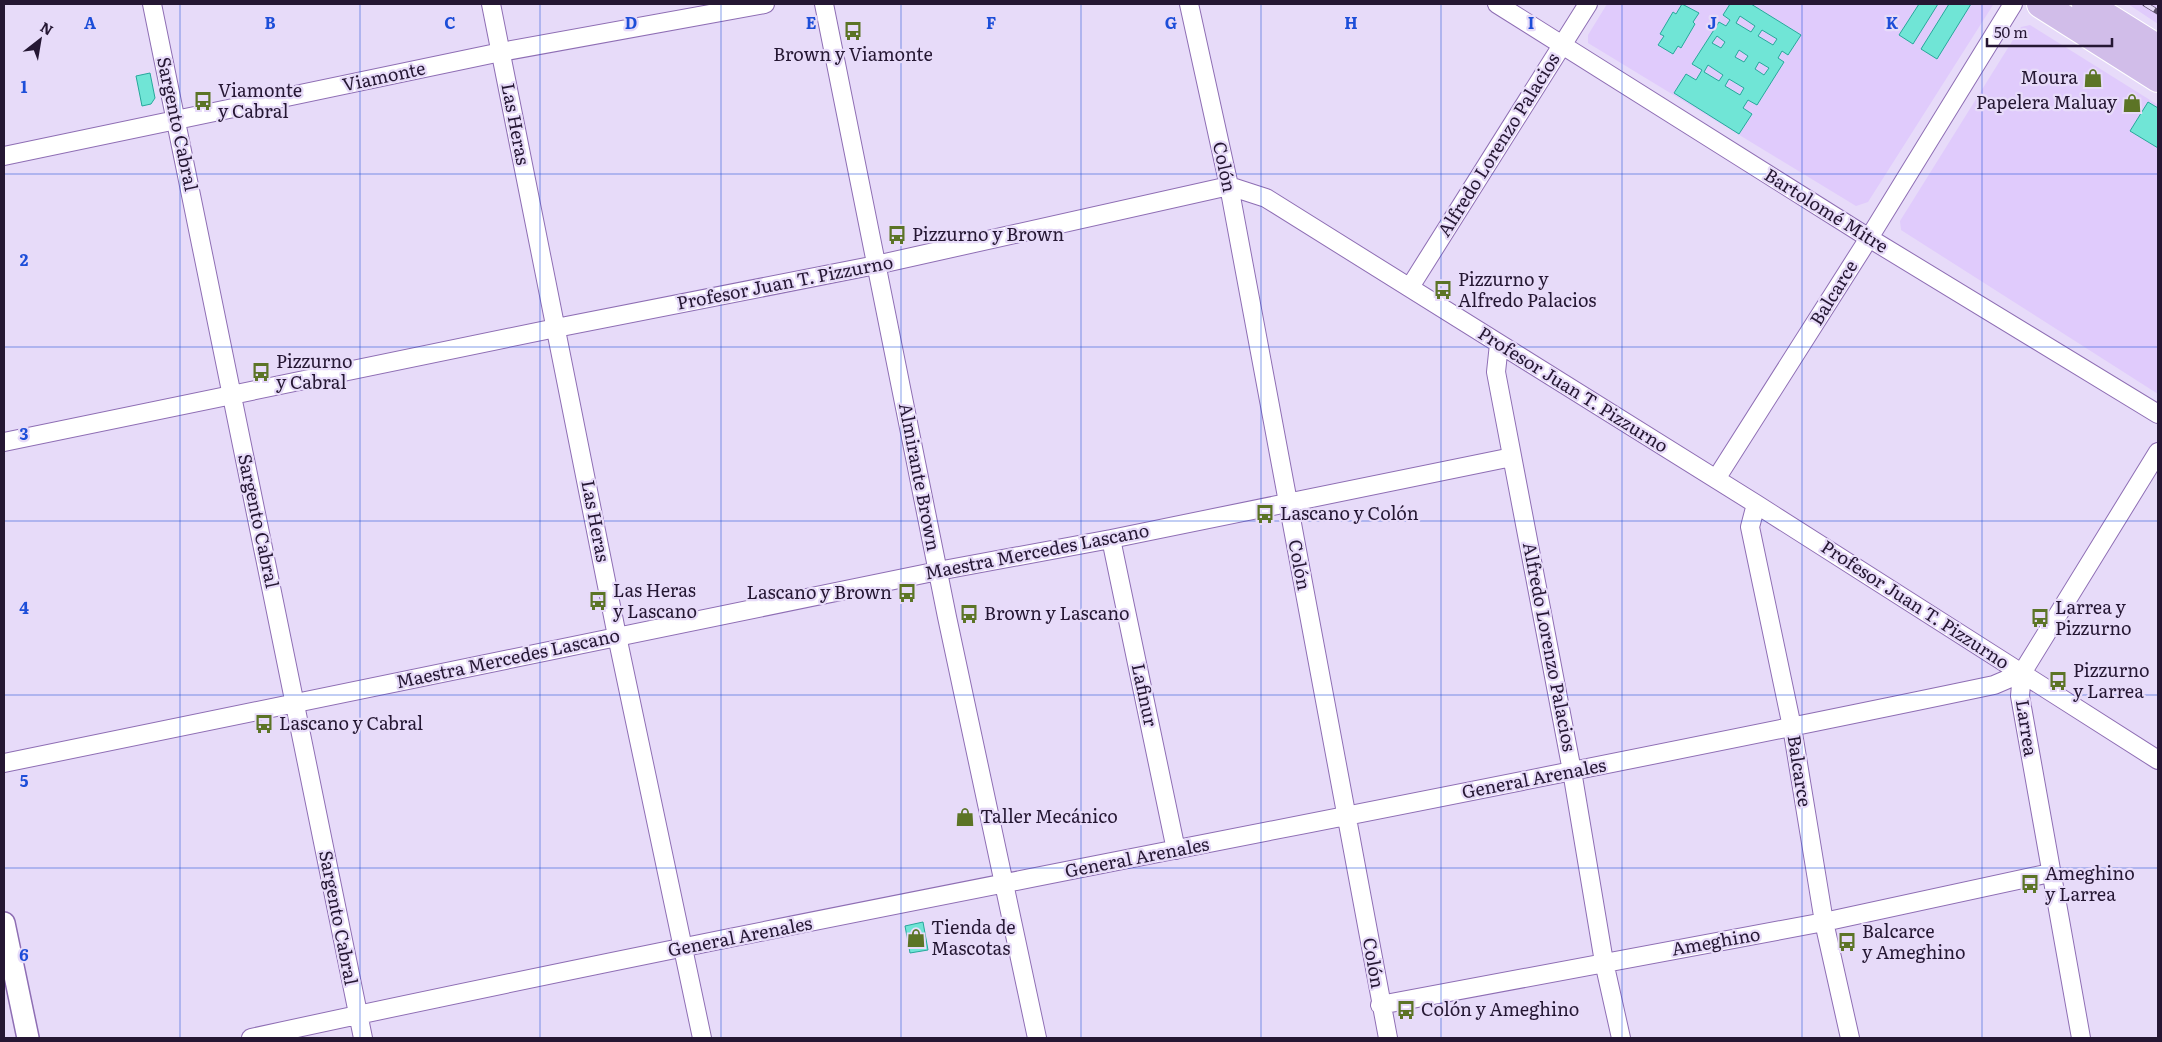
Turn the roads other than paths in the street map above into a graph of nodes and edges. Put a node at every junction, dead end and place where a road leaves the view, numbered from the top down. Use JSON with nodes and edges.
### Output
{"nodes":[{"id":1,"x":152,"y":4,"type":"edge"},
{"id":2,"x":491,"y":4,"type":"edge"},
{"id":3,"x":765,"y":4,"type":"edge"},
{"id":4,"x":824,"y":4,"type":"edge"},
{"id":5,"x":1189,"y":4,"type":"edge"},
{"id":6,"x":1497,"y":4,"type":"edge"},
{"id":7,"x":1588,"y":4,"type":"edge"},
{"id":8,"x":2013,"y":4,"type":"edge"},
{"id":9,"x":2041,"y":4,"type":"edge"},
{"id":10,"x":2086,"y":4,"type":"edge"},
{"id":11,"x":1563,"y":44,"type":"junction"},
{"id":12,"x":2158,"y":49,"type":"edge"},
{"id":13,"x":501,"y":52,"type":"junction"},
{"id":14,"x":2158,"y":78,"type":"edge"},
{"id":15,"x":177,"y":121,"type":"junction"},
{"id":16,"x":4,"y":156,"type":"edge"},
{"id":17,"x":1229,"y":186,"type":"junction"},
{"id":18,"x":1869,"y":238,"type":"junction"},
{"id":19,"x":876,"y":265,"type":"junction"},
{"id":20,"x":1410,"y":287,"type":"junction"},
{"id":21,"x":556,"y":328,"type":"junction"},
{"id":22,"x":1499,"y":344,"type":"junction"},
{"id":23,"x":232,"y":395,"type":"junction"},
{"id":24,"x":2158,"y":414,"type":"edge"},
{"id":25,"x":4,"y":442,"type":"edge"},
{"id":26,"x":2158,"y":452,"type":"edge"},
{"id":27,"x":1512,"y":457,"type":"junction"},
{"id":28,"x":1716,"y":479,"type":"junction"},
{"id":29,"x":1287,"y":503,"type":"junction"},
{"id":30,"x":1756,"y":504,"type":"junction"},
{"id":31,"x":1112,"y":539,"type":"junction"},
{"id":32,"x":938,"y":571,"type":"junction"},
{"id":33,"x":617,"y":636,"type":"junction"},
{"id":34,"x":2022,"y":673,"type":"junction"},
{"id":35,"x":296,"y":704,"type":"junction"},
{"id":36,"x":1792,"y":727,"type":"junction"},
{"id":37,"x":2158,"y":760,"type":"edge"},
{"id":38,"x":4,"y":763,"type":"edge"},
{"id":39,"x":1572,"y":771,"type":"junction"},
{"id":40,"x":1347,"y":816,"type":"junction"},
{"id":41,"x":1176,"y":850,"type":"junction"},
{"id":42,"x":2050,"y":873,"type":"junction"},
{"id":43,"x":1005,"y":884,"type":"junction"},
{"id":44,"x":1824,"y":922,"type":"junction"},
{"id":45,"x":4,"y":923,"type":"edge"},
{"id":46,"x":682,"y":948,"type":"junction"},
{"id":47,"x":1604,"y":962,"type":"junction"},
{"id":48,"x":1380,"y":1005,"type":"junction"},
{"id":49,"x":358,"y":1015,"type":"junction"},
{"id":50,"x":28,"y":1038,"type":"edge"},
{"id":51,"x":251,"y":1038,"type":"edge"},
{"id":52,"x":363,"y":1038,"type":"edge"},
{"id":53,"x":702,"y":1038,"type":"edge"},
{"id":54,"x":1037,"y":1038,"type":"edge"},
{"id":55,"x":1388,"y":1038,"type":"edge"},
{"id":56,"x":1621,"y":1038,"type":"edge"},
{"id":57,"x":1850,"y":1038,"type":"edge"},
{"id":58,"x":2081,"y":1038,"type":"edge"}],
"edges":[{"from":1,"to":15,"type":"street","name":"Sargento Cabral"},
{"from":2,"to":13,"type":"street","name":"Las Heras"},
{"from":3,"to":13,"type":"street","name":"Viamonte"},
{"from":4,"to":19,"type":"street","name":"Almirante Brown"},
{"from":5,"to":17,"type":"street","name":"Colón"},
{"from":6,"to":11,"type":"street","name":"Bartolomé Mitre"},
{"from":7,"to":11,"type":"street","name":"Alfredo Lorenzo Palacios"},
{"from":8,"to":18,"type":"street","name":"Balcarce"},
{"from":9,"to":14,"type":"main road"},
{"from":10,"to":12,"type":"main road"},
{"from":11,"to":18,"type":"street","name":"Bartolomé Mitre"},
{"from":11,"to":20,"type":"street","name":"Alfredo Lorenzo Palacios"},
{"from":13,"to":15,"type":"street","name":"Viamonte"},
{"from":13,"to":21,"type":"street","name":"Las Heras"},
{"from":15,"to":16,"type":"street","name":"Viamonte"},
{"from":15,"to":23,"type":"street","name":"Sargento Cabral"},
{"from":17,"to":19,"type":"street","name":"Profesor Juan T. Pizzurno"},
{"from":17,"to":20,"type":"street","name":"Profesor Juan T. Pizzurno"},
{"from":17,"to":29,"type":"street","name":"Colón"},
{"from":18,"to":24,"type":"street","name":"Bartolomé Mitre"},
{"from":18,"to":28,"type":"street","name":"Balcarce"},
{"from":19,"to":21,"type":"street","name":"Profesor Juan T. Pizzurno"},
{"from":19,"to":32,"type":"street","name":"Almirante Brown"},
{"from":20,"to":22,"type":"street","name":"Profesor Juan T. Pizzurno"},
{"from":21,"to":23,"type":"street","name":"Profesor Juan T. Pizzurno"},
{"from":21,"to":33,"type":"street","name":"Las Heras"},
{"from":22,"to":27,"type":"street","name":"Alfredo Lorenzo Palacios"},
{"from":22,"to":28,"type":"street","name":"Profesor Juan T. Pizzurno"},
{"from":23,"to":25,"type":"street","name":"Profesor Juan T. Pizzurno"},
{"from":23,"to":35,"type":"street","name":"Sargento Cabral"},
{"from":26,"to":34,"type":"street","name":"Larrea"},
{"from":27,"to":29,"type":"street","name":"Maestra Mercedes Lascano"},
{"from":27,"to":39,"type":"street","name":"Alfredo Lorenzo Palacios"},
{"from":28,"to":30,"type":"street","name":"Profesor Juan T. Pizzurno"},
{"from":29,"to":31,"type":"street","name":"Maestra Mercedes Lascano"},
{"from":29,"to":40,"type":"street","name":"Colón"},
{"from":30,"to":34,"type":"street","name":"Profesor Juan T. Pizzurno"},
{"from":30,"to":36,"type":"street","name":"Balcarce"},
{"from":31,"to":32,"type":"street","name":"Maestra Mercedes Lascano"},
{"from":31,"to":41,"type":"street","name":"Lafinur"},
{"from":32,"to":33,"type":"street","name":"Maestra Mercedes Lascano"},
{"from":32,"to":43,"type":"street","name":"Almirante Brown"},
{"from":33,"to":35,"type":"street","name":"Maestra Mercedes Lascano"},
{"from":33,"to":46,"type":"street","name":"Las Heras"},
{"from":34,"to":36,"type":"street","name":"General Arenales"},
{"from":34,"to":37,"type":"street","name":"Profesor Juan T. Pizzurno"},
{"from":34,"to":42,"type":"street","name":"Larrea"},
{"from":35,"to":38,"type":"street","name":"Maestra Mercedes Lascano"},
{"from":35,"to":49,"type":"street","name":"Sargento Cabral"},
{"from":36,"to":39,"type":"street","name":"General Arenales"},
{"from":36,"to":44,"type":"street","name":"Balcarce"},
{"from":39,"to":40,"type":"street","name":"General Arenales"},
{"from":39,"to":47,"type":"street","name":"Alfredo Lorenzo Palacios"},
{"from":40,"to":41,"type":"street","name":"General Arenales"},
{"from":40,"to":48,"type":"street","name":"Colón"},
{"from":41,"to":43,"type":"street","name":"General Arenales"},
{"from":42,"to":44,"type":"street","name":"Ameghino"},
{"from":42,"to":58,"type":"street","name":"Larrea"},
{"from":43,"to":46,"type":"street","name":"General Arenales"},
{"from":43,"to":54,"type":"street","name":"Almirante Brown"},
{"from":44,"to":47,"type":"street","name":"Ameghino"},
{"from":44,"to":57,"type":"street","name":"Balcarce"},
{"from":45,"to":50,"type":"street"},
{"from":46,"to":49,"type":"street","name":"General Arenales"},
{"from":46,"to":53,"type":"street","name":"Las Heras"},
{"from":47,"to":48,"type":"street","name":"Ameghino"},
{"from":47,"to":56,"type":"street","name":"Alfredo Lorenzo Palacios"},
{"from":48,"to":55,"type":"street","name":"Colón"},
{"from":49,"to":51,"type":"street","name":"General Arenales"},
{"from":49,"to":52,"type":"street","name":"Sargento Cabral"}]}
